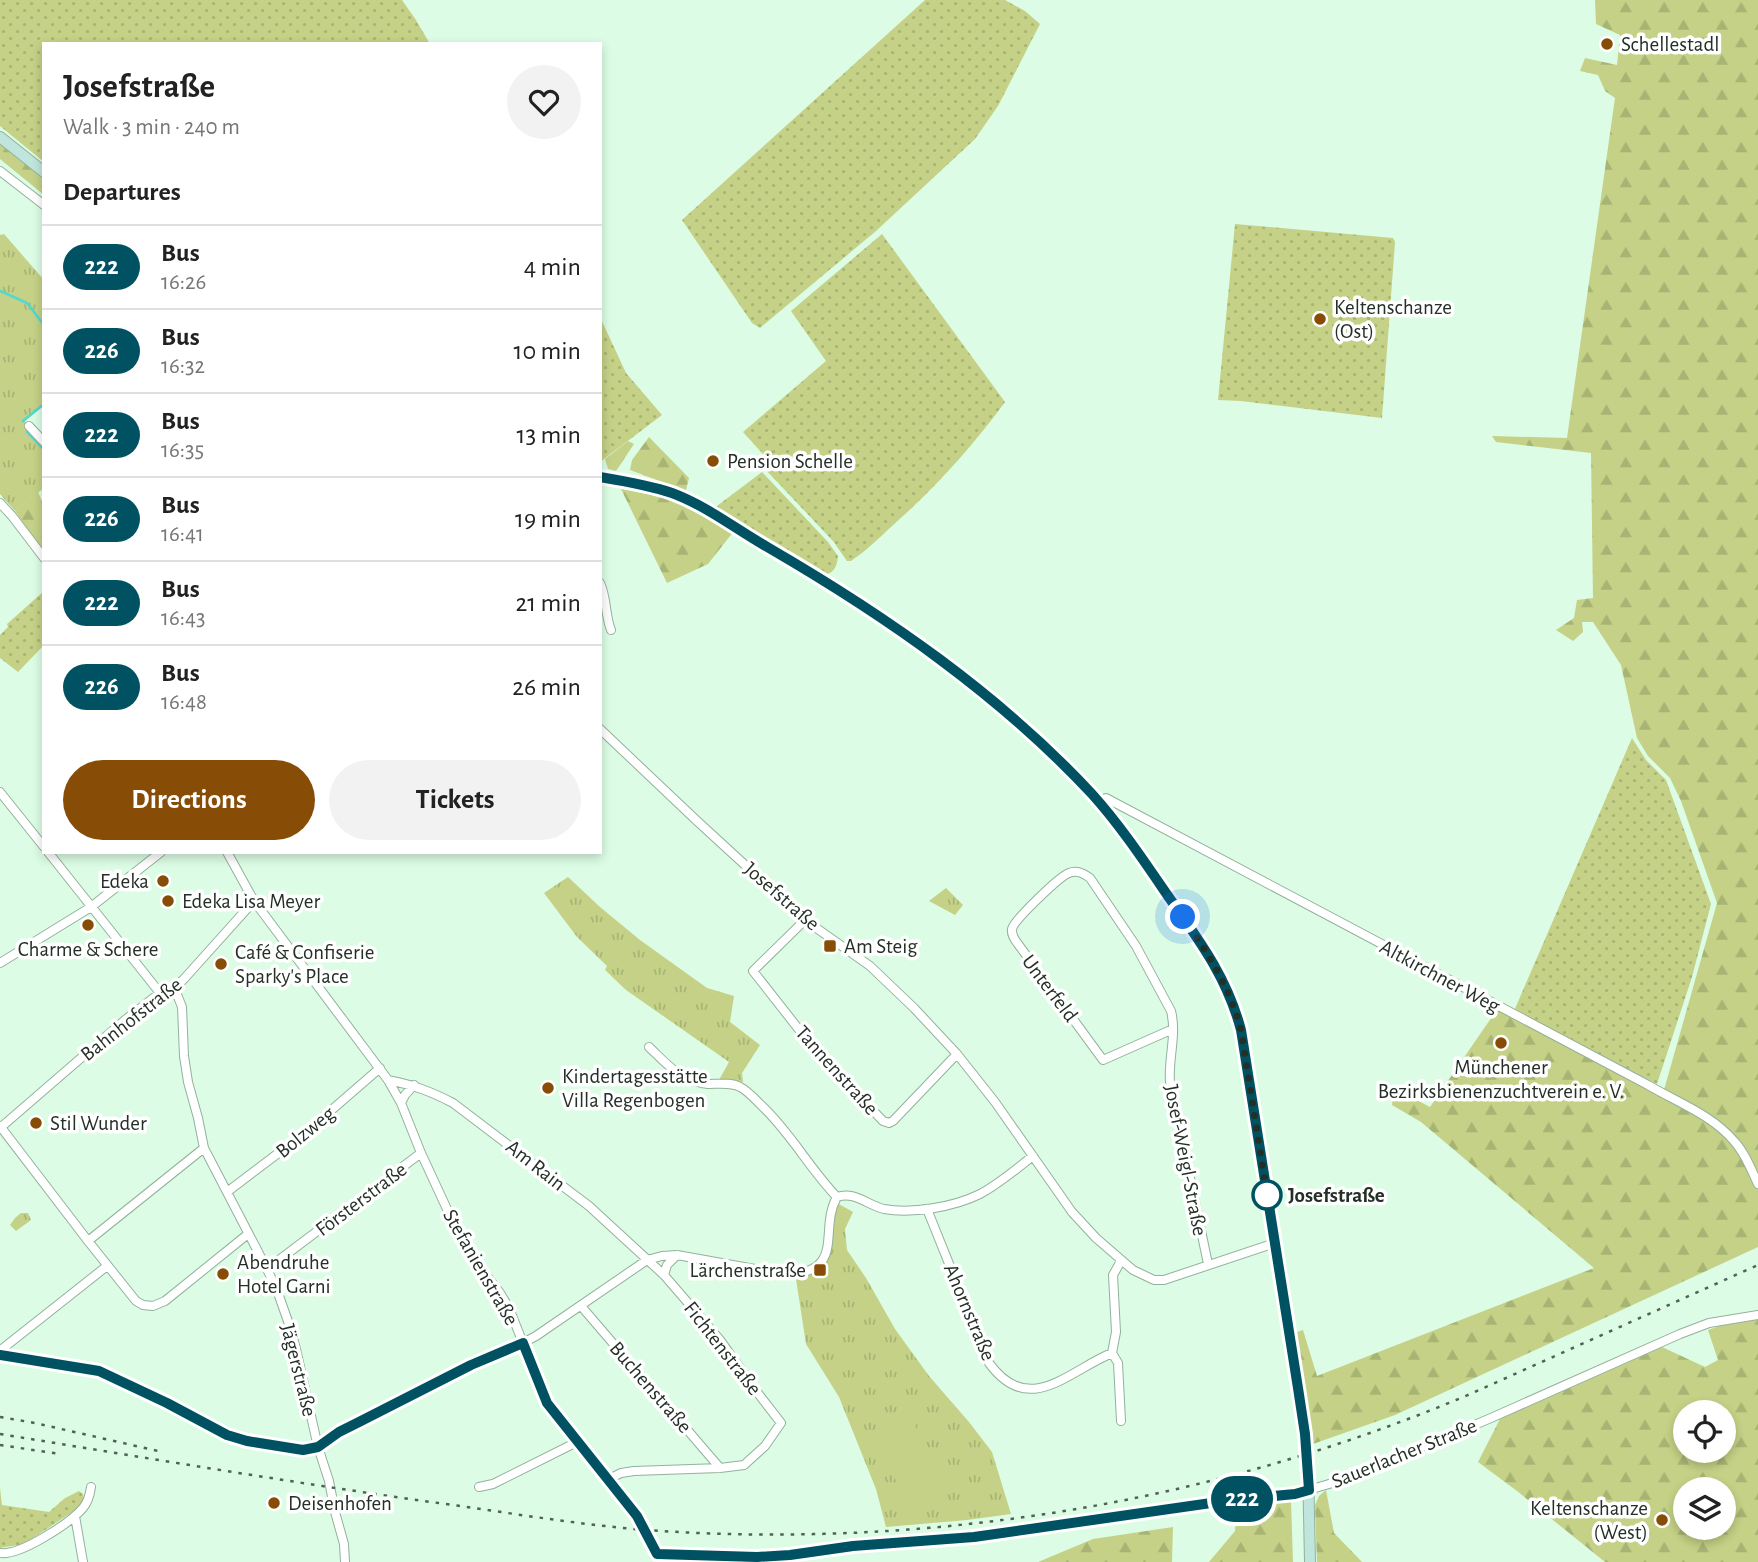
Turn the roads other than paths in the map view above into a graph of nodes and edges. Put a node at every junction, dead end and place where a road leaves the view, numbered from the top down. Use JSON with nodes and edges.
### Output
{"nodes":[{"id":1,"x":0,"y":137,"type":"edge"},
{"id":2,"x":42,"y":170,"type":"edge"},
{"id":3,"x":0,"y":171,"type":"edge"},
{"id":4,"x":42,"y":203,"type":"edge"},
{"id":5,"x":29,"y":426,"type":"dead end"},
{"id":6,"x":42,"y":440,"type":"edge"},
{"id":7,"x":602,"y":477,"type":"edge"},
{"id":8,"x":0,"y":503,"type":"edge"},
{"id":9,"x":42,"y":555,"type":"edge"},
{"id":10,"x":602,"y":588,"type":"edge"},
{"id":11,"x":611,"y":630,"type":"dead end"},
{"id":12,"x":602,"y":732,"type":"edge"},
{"id":13,"x":0,"y":792,"type":"edge"},
{"id":14,"x":1098,"y":802,"type":"junction"},
{"id":15,"x":42,"y":844,"type":"edge"},
{"id":16,"x":50,"y":854,"type":"edge"},
{"id":17,"x":158,"y":854,"type":"edge"},
{"id":18,"x":228,"y":854,"type":"edge"},
{"id":19,"x":1082,"y":873,"type":"joint"},
{"id":20,"x":254,"y":901,"type":"junction"},
{"id":21,"x":91,"y":907,"type":"junction"},
{"id":22,"x":805,"y":920,"type":"junction"},
{"id":23,"x":0,"y":963,"type":"edge"},
{"id":24,"x":174,"y":987,"type":"junction"},
{"id":25,"x":160,"y":993,"type":"junction"},
{"id":26,"x":1173,"y":1029,"type":"junction"},
{"id":27,"x":649,"y":1047,"type":"dead end"},
{"id":28,"x":957,"y":1055,"type":"junction"},
{"id":29,"x":380,"y":1068,"type":"junction"},
{"id":30,"x":388,"y":1080,"type":"junction"},
{"id":31,"x":414,"y":1085,"type":"junction"},
{"id":32,"x":401,"y":1103,"type":"junction"},
{"id":33,"x":0,"y":1127,"type":"edge"},
{"id":34,"x":204,"y":1148,"type":"junction"},
{"id":35,"x":421,"y":1153,"type":"junction"},
{"id":36,"x":1033,"y":1156,"type":"junction"},
{"id":37,"x":1758,"y":1184,"type":"edge"},
{"id":38,"x":228,"y":1192,"type":"junction"},
{"id":39,"x":837,"y":1197,"type":"junction"},
{"id":40,"x":927,"y":1209,"type":"junction"},
{"id":41,"x":248,"y":1234,"type":"junction"},
{"id":42,"x":88,"y":1241,"type":"junction"},
{"id":43,"x":1275,"y":1243,"type":"junction"},
{"id":44,"x":677,"y":1255,"type":"junction"},
{"id":45,"x":647,"y":1260,"type":"junction"},
{"id":46,"x":1121,"y":1261,"type":"junction"},
{"id":47,"x":1208,"y":1264,"type":"junction"},
{"id":48,"x":107,"y":1266,"type":"junction"},
{"id":49,"x":267,"y":1269,"type":"junction"},
{"id":50,"x":664,"y":1275,"type":"junction"},
{"id":51,"x":581,"y":1306,"type":"junction"},
{"id":52,"x":1758,"y":1315,"type":"edge"},
{"id":53,"x":523,"y":1343,"type":"junction"},
{"id":54,"x":1112,"y":1353,"type":"junction"},
{"id":55,"x":0,"y":1354,"type":"edge"},
{"id":56,"x":1121,"y":1421,"type":"dead end"},
{"id":57,"x":578,"y":1442,"type":"junction"},
{"id":58,"x":318,"y":1447,"type":"junction"},
{"id":59,"x":720,"y":1468,"type":"junction"},
{"id":60,"x":607,"y":1480,"type":"junction"},
{"id":61,"x":91,"y":1487,"type":"dead end"},
{"id":62,"x":479,"y":1487,"type":"dead end"},
{"id":63,"x":1309,"y":1490,"type":"junction"},
{"id":64,"x":75,"y":1516,"type":"junction"},
{"id":65,"x":0,"y":1553,"type":"edge"},
{"id":66,"x":659,"y":1558,"type":"edge"},
{"id":67,"x":83,"y":1562,"type":"edge"},
{"id":68,"x":345,"y":1562,"type":"edge"},
{"id":69,"x":1310,"y":1562,"type":"edge"}],
"edges":[{"from":1,"to":2,"type":"main road"},
{"from":3,"to":4,"type":"street"},
{"from":5,"to":6,"type":"street"},
{"from":7,"to":14,"type":"main road"},
{"from":8,"to":9,"type":"street"},
{"from":10,"to":11,"type":"street"},
{"from":12,"to":22,"type":"street","name":"Josefstraße"},
{"from":13,"to":15,"type":"street"},
{"from":14,"to":37,"type":"street","name":"Altkirchner Weg"},
{"from":14,"to":43,"type":"main road"},
{"from":16,"to":21,"type":"street"},
{"from":17,"to":21,"type":"street"},
{"from":18,"to":20,"type":"street","name":"Stefanienstraße"},
{"from":19,"to":26,"type":"street","name":"Josef-Weigl-Straße"},
{"from":19,"to":26,"type":"street","name":"Unterfeld"},
{"from":20,"to":24,"type":"street","name":"Bahnhofstraße"},
{"from":20,"to":29,"type":"street","name":"Stefanienstraße"},
{"from":21,"to":23,"type":"street"},
{"from":21,"to":25,"type":"street"},
{"from":22,"to":28,"type":"street","name":"Josefstraße"},
{"from":22,"to":28,"type":"street","name":"Tannenstraße"},
{"from":24,"to":25,"type":"street","name":"Bahnhofstraße"},
{"from":24,"to":34,"type":"street","name":"Jägerstraße"},
{"from":25,"to":33,"type":"street","name":"Bahnhofstraße"},
{"from":26,"to":47,"type":"street","name":"Josef-Weigl-Straße"},
{"from":27,"to":39,"type":"street"},
{"from":28,"to":36,"type":"street","name":"Josefstraße"},
{"from":29,"to":30,"type":"street","name":"Stefanienstraße"},
{"from":29,"to":38,"type":"street","name":"Bolzweg"},
{"from":30,"to":31,"type":"street","name":"Am Rain"},
{"from":30,"to":32,"type":"street","name":"Stefanienstraße"},
{"from":31,"to":32,"type":"street"},
{"from":31,"to":45,"type":"street","name":"Am Rain"},
{"from":32,"to":35,"type":"street","name":"Stefanienstraße"},
{"from":33,"to":42,"type":"street"},
{"from":34,"to":38,"type":"street","name":"Jägerstraße"},
{"from":34,"to":42,"type":"street"},
{"from":35,"to":49,"type":"street","name":"Försterstraße"},
{"from":35,"to":53,"type":"street","name":"Stefanienstraße"},
{"from":36,"to":40,"type":"street"},
{"from":36,"to":46,"type":"street","name":"Josefstraße"},
{"from":38,"to":41,"type":"street","name":"Jägerstraße"},
{"from":39,"to":40,"type":"street"},
{"from":39,"to":44,"type":"street"},
{"from":40,"to":54,"type":"street","name":"Ahornstraße"},
{"from":41,"to":48,"type":"street"},
{"from":41,"to":49,"type":"street","name":"Jägerstraße"},
{"from":42,"to":48,"type":"street"},
{"from":43,"to":47,"type":"street","name":"Josefstraße"},
{"from":43,"to":63,"type":"main road","bridge":true},
{"from":44,"to":45,"type":"street"},
{"from":44,"to":50,"type":"street"},
{"from":45,"to":50,"type":"street","name":"Fichtenstraße"},
{"from":45,"to":51,"type":"street"},
{"from":46,"to":47,"type":"street","name":"Josefstraße"},
{"from":46,"to":54,"type":"street"},
{"from":48,"to":55,"type":"street"},
{"from":49,"to":58,"type":"street","name":"Jägerstraße"},
{"from":50,"to":59,"type":"street","name":"Fichtenstraße"},
{"from":51,"to":53,"type":"street"},
{"from":51,"to":59,"type":"street","name":"Buchenstraße"},
{"from":52,"to":63,"type":"street","name":"Sauerlacher Straße"},
{"from":53,"to":57,"type":"street","name":"Stefanienstraße"},
{"from":53,"to":58,"type":"street"},
{"from":54,"to":56,"type":"street"},
{"from":55,"to":58,"type":"street"},
{"from":57,"to":60,"type":"street","name":"Stefanienstraße"},
{"from":57,"to":62,"type":"street"},
{"from":58,"to":68,"type":"street","name":"Jägerstraße"},
{"from":59,"to":60,"type":"street"},
{"from":60,"to":66,"type":"street","name":"Stefanienstraße"},
{"from":61,"to":64,"type":"street"},
{"from":63,"to":66,"type":"street","name":"Sauerlacher Straße"},
{"from":63,"to":69,"type":"main road"},
{"from":64,"to":65,"type":"street"},
{"from":64,"to":67,"type":"street"}]}
